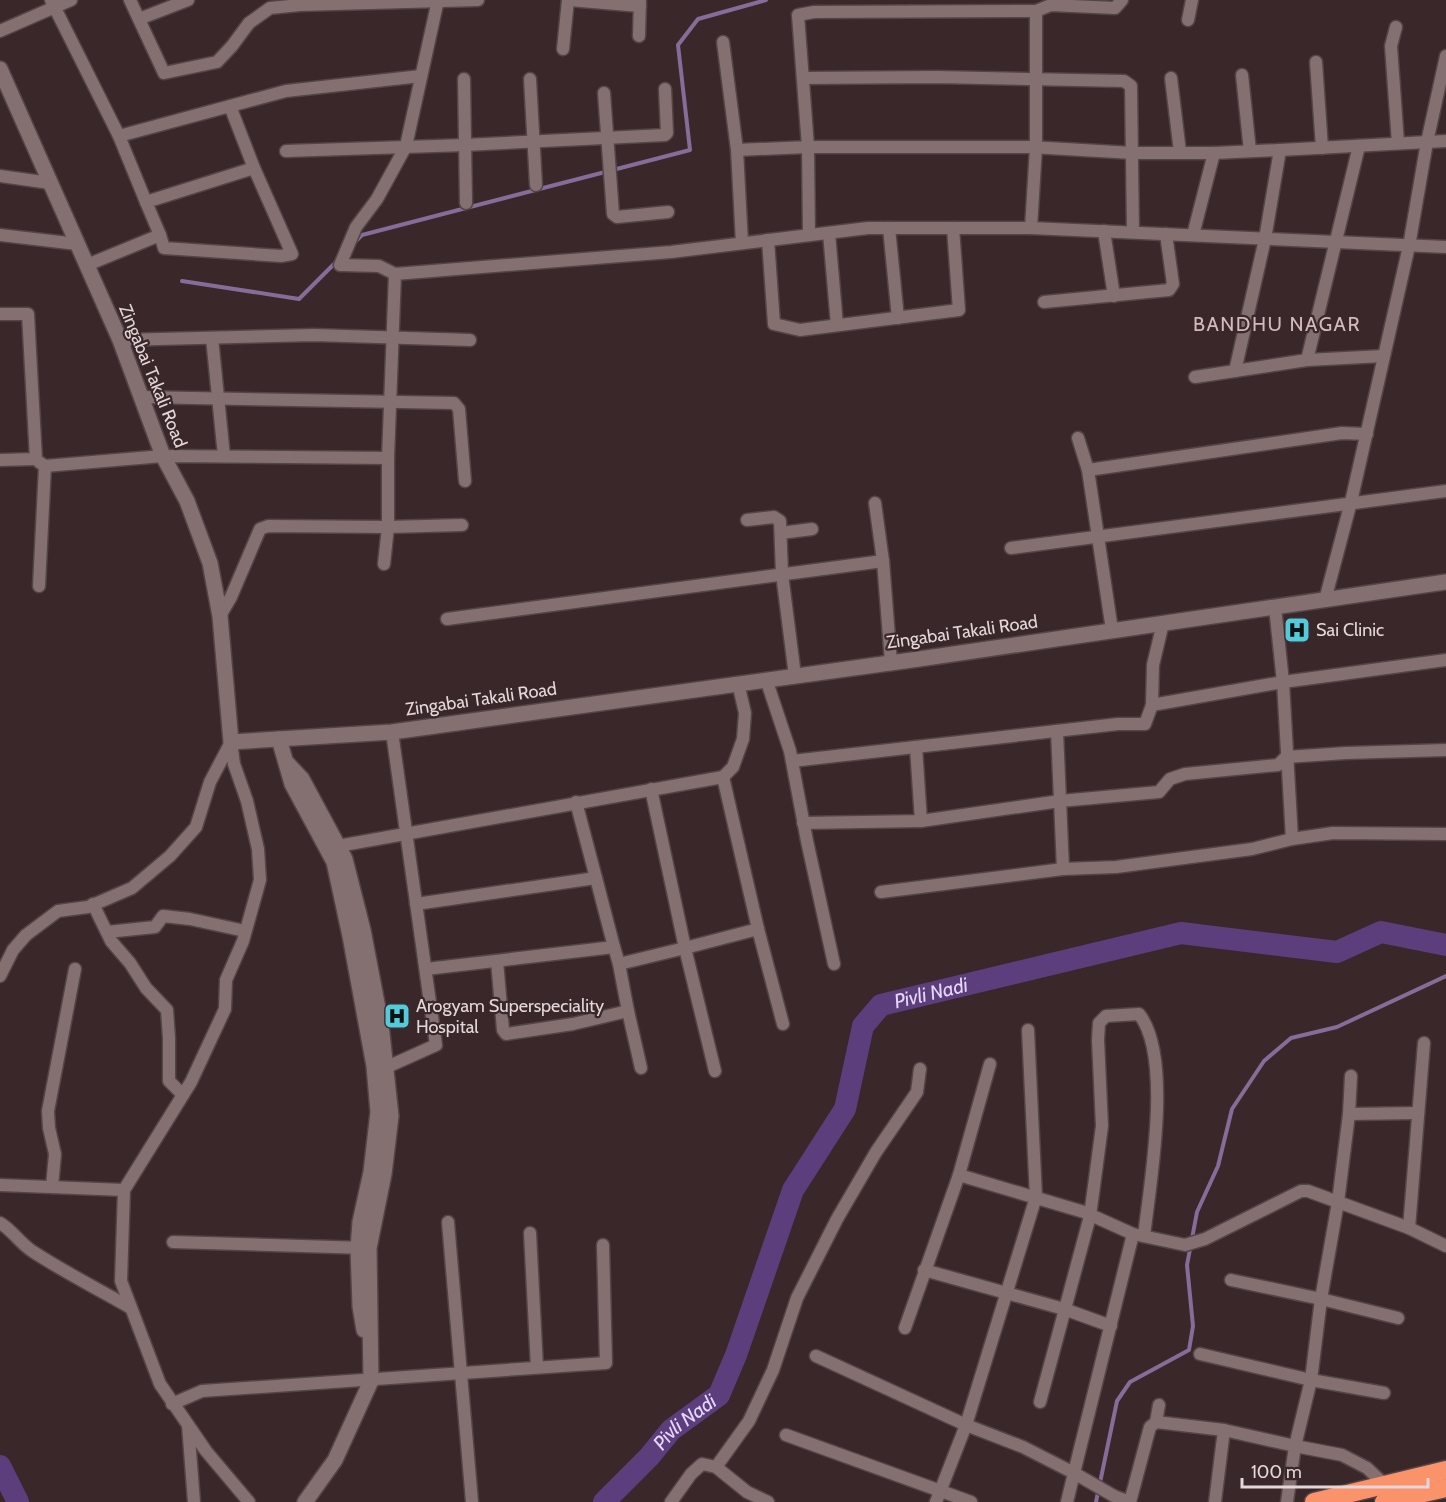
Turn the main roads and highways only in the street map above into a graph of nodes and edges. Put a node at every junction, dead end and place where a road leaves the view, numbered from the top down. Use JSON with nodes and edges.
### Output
{"nodes":[{"id":1,"x":1446,"y":1470,"type":"edge"},
{"id":2,"x":1446,"y":1488,"type":"edge"},
{"id":3,"x":1389,"y":1497,"type":"edge"},
{"id":4,"x":1314,"y":1502,"type":"edge"}],
"edges":[{"from":1,"to":3,"type":"highway"},
{"from":2,"to":3,"type":"highway"},
{"from":3,"to":4,"type":"highway"}]}
